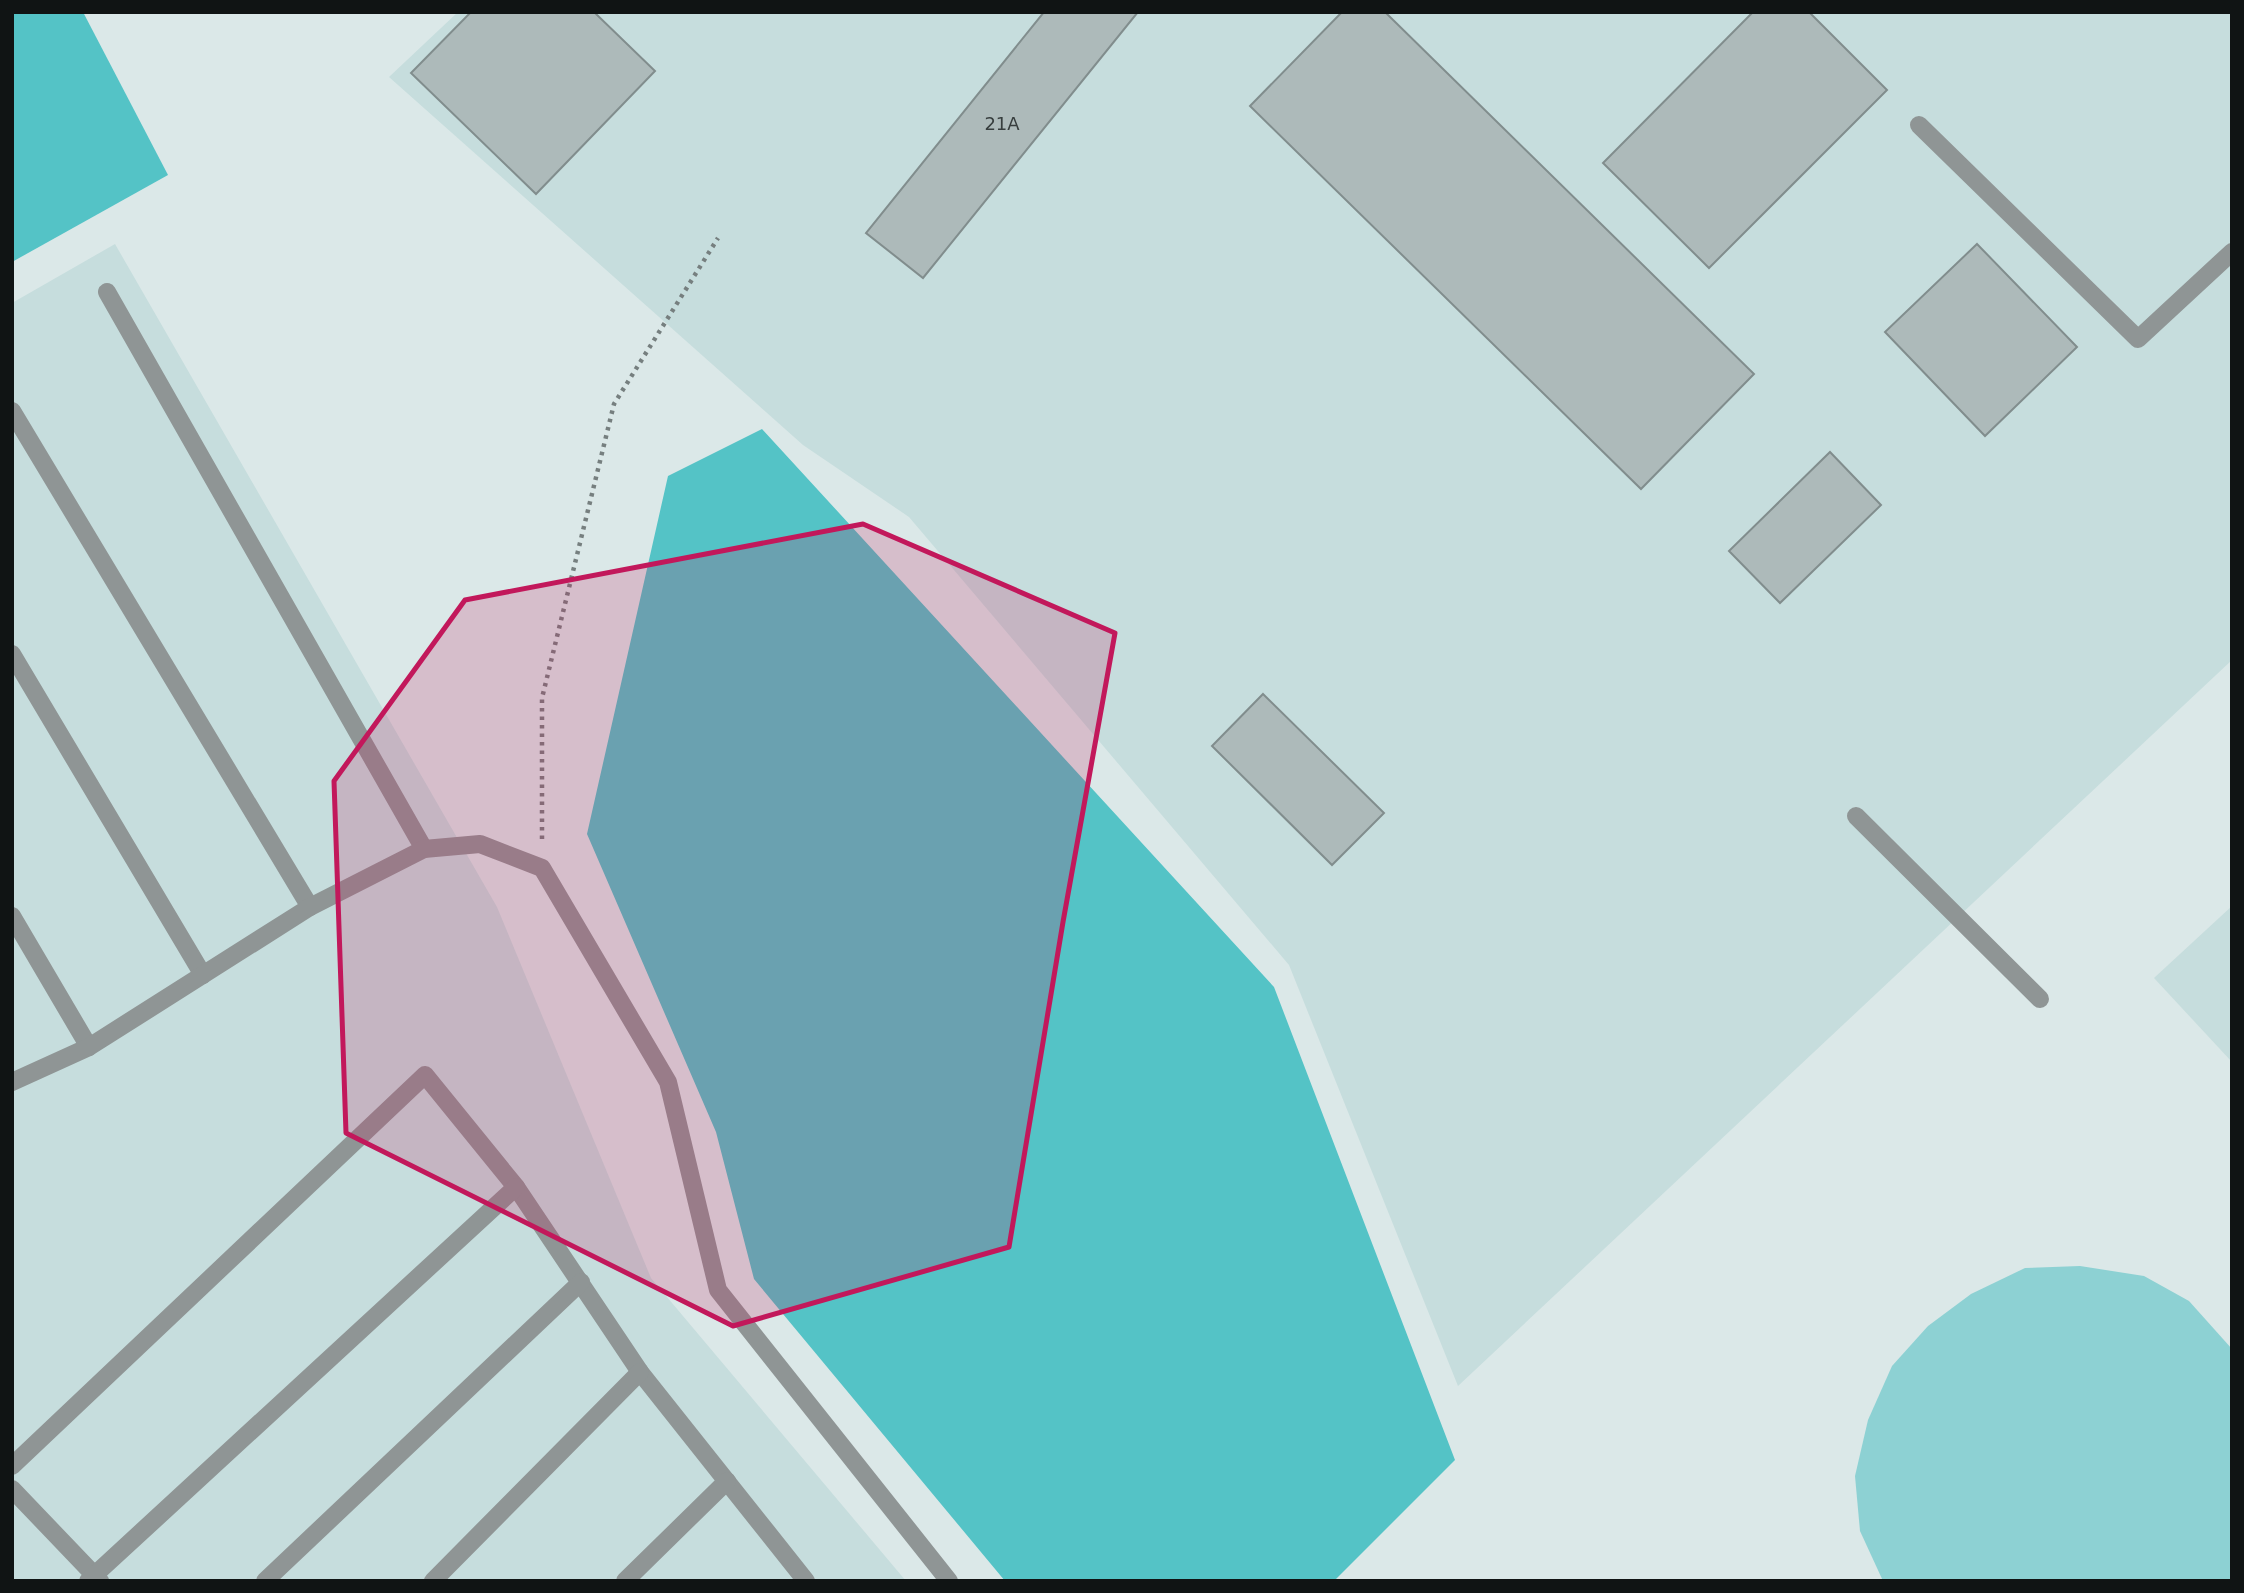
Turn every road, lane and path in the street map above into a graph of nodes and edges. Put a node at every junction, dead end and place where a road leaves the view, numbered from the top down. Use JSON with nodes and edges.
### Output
{"nodes":[{"id":1,"x":1919,"y":125,"type":"dead end"},
{"id":2,"x":718,"y":238,"type":"dead end"},
{"id":3,"x":2232,"y":252,"type":"edge"},
{"id":4,"x":107,"y":292,"type":"dead end"},
{"id":5,"x":12,"y":411,"type":"edge"},
{"id":6,"x":12,"y":654,"type":"edge"},
{"id":7,"x":1856,"y":817,"type":"dead end"},
{"id":8,"x":424,"y":849,"type":"junction"},
{"id":9,"x":542,"y":868,"type":"junction"},
{"id":10,"x":310,"y":906,"type":"junction"},
{"id":11,"x":12,"y":916,"type":"edge"},
{"id":12,"x":203,"y":975,"type":"junction"},
{"id":13,"x":2040,"y":999,"type":"dead end"},
{"id":14,"x":89,"y":1047,"type":"junction"},
{"id":15,"x":12,"y":1082,"type":"edge"},
{"id":16,"x":516,"y":1187,"type":"junction"},
{"id":17,"x":581,"y":1282,"type":"junction"},
{"id":18,"x":640,"y":1372,"type":"junction"},
{"id":19,"x":12,"y":1466,"type":"edge"},
{"id":20,"x":727,"y":1481,"type":"junction"},
{"id":21,"x":12,"y":1489,"type":"edge"},
{"id":22,"x":94,"y":1579,"type":"edge"},
{"id":23,"x":802,"y":1580,"type":"edge"},
{"id":24,"x":265,"y":1581,"type":"edge"},
{"id":25,"x":433,"y":1581,"type":"edge"},
{"id":26,"x":625,"y":1581,"type":"edge"},
{"id":27,"x":949,"y":1581,"type":"edge"}],
"edges":[{"from":1,"to":3,"type":"lane"},
{"from":2,"to":9,"type":"path"},
{"from":4,"to":8,"type":"lane"},
{"from":5,"to":10,"type":"lane"},
{"from":6,"to":12,"type":"lane"},
{"from":7,"to":13,"type":"lane"},
{"from":8,"to":9,"type":"lane"},
{"from":8,"to":10,"type":"lane"},
{"from":9,"to":27,"type":"lane"},
{"from":10,"to":12,"type":"lane"},
{"from":11,"to":14,"type":"lane"},
{"from":12,"to":14,"type":"lane"},
{"from":14,"to":15,"type":"lane"},
{"from":16,"to":17,"type":"lane"},
{"from":16,"to":19,"type":"lane"},
{"from":16,"to":22,"type":"lane"},
{"from":17,"to":18,"type":"lane"},
{"from":17,"to":24,"type":"lane"},
{"from":18,"to":20,"type":"lane"},
{"from":18,"to":25,"type":"lane"},
{"from":20,"to":23,"type":"lane"},
{"from":20,"to":26,"type":"lane"},
{"from":21,"to":22,"type":"lane"}]}
